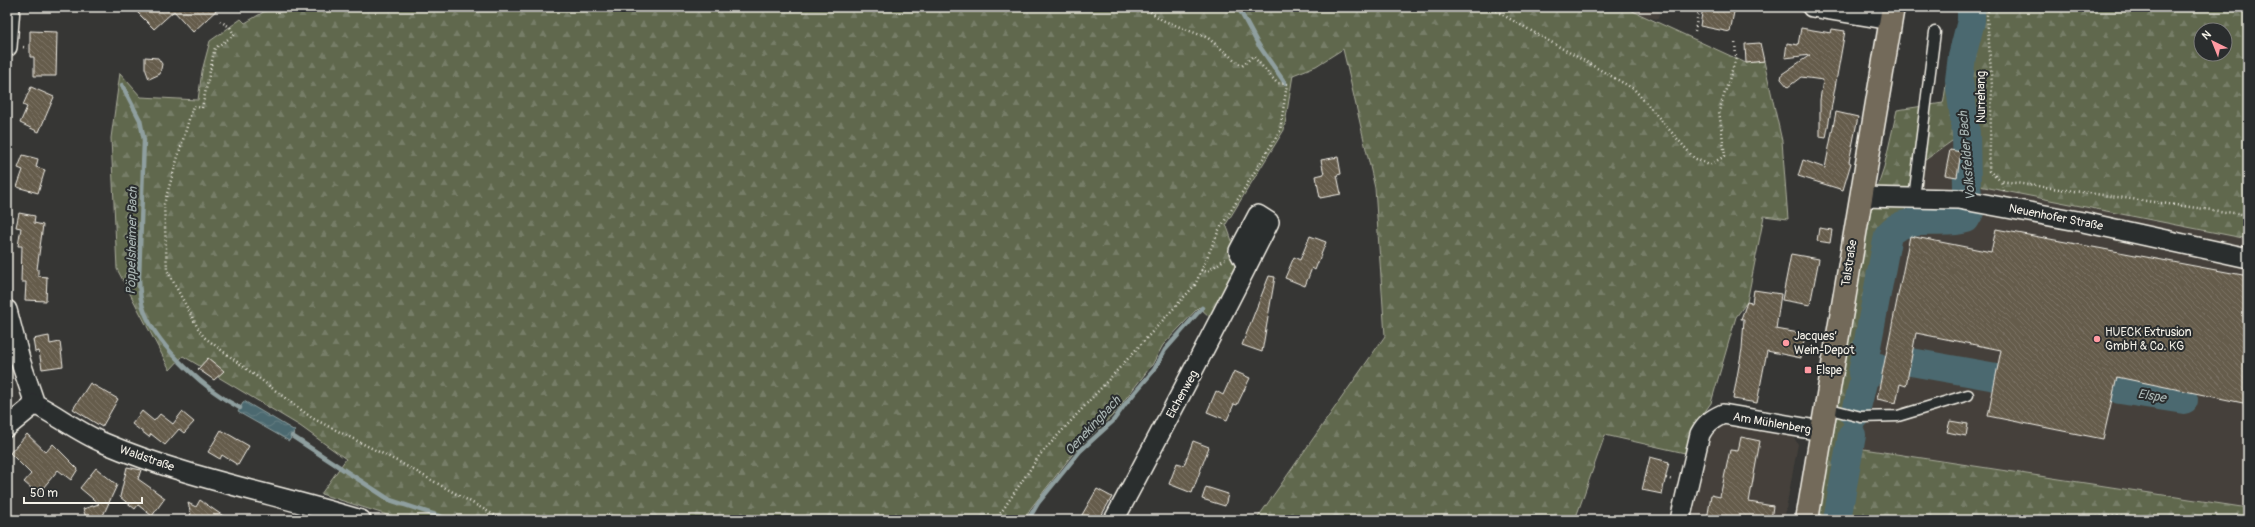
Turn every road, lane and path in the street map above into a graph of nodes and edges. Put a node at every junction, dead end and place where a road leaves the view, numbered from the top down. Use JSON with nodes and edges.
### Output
{"nodes":[{"id":1,"x":10,"y":7,"type":"edge"},
{"id":2,"x":1144,"y":7,"type":"edge"},
{"id":3,"x":1489,"y":7,"type":"edge"},
{"id":4,"x":1698,"y":7,"type":"edge"},
{"id":5,"x":1812,"y":7,"type":"edge"},
{"id":6,"x":1989,"y":7,"type":"edge"},
{"id":7,"x":1892,"y":14,"type":"edge"},
{"id":8,"x":220,"y":21,"type":"dead end"},
{"id":9,"x":1695,"y":31,"type":"dead end"},
{"id":10,"x":1935,"y":32,"type":"dead end"},
{"id":11,"x":1735,"y":40,"type":"dead end"},
{"id":12,"x":7,"y":47,"type":"edge"},
{"id":13,"x":2001,"y":182,"type":"junction"},
{"id":14,"x":1862,"y":197,"type":"junction"},
{"id":15,"x":1914,"y":198,"type":"junction"},
{"id":16,"x":1999,"y":206,"type":"junction"},
{"id":17,"x":2248,"y":215,"type":"edge"},
{"id":18,"x":1243,"y":258,"type":"joint"},
{"id":19,"x":2248,"y":258,"type":"edge"},
{"id":20,"x":1201,"y":270,"type":"junction"},
{"id":21,"x":7,"y":310,"type":"edge"},
{"id":22,"x":1968,"y":395,"type":"dead end"},
{"id":23,"x":35,"y":404,"type":"junction"},
{"id":24,"x":1826,"y":408,"type":"junction"},
{"id":25,"x":7,"y":427,"type":"edge"},
{"id":26,"x":1822,"y":431,"type":"junction"},
{"id":27,"x":361,"y":520,"type":"edge"},
{"id":28,"x":503,"y":520,"type":"edge"},
{"id":29,"x":996,"y":520,"type":"edge"},
{"id":30,"x":1114,"y":520,"type":"edge"},
{"id":31,"x":1680,"y":520,"type":"edge"},
{"id":32,"x":1807,"y":520,"type":"edge"},
{"id":33,"x":2081,"y":520,"type":"edge"},
{"id":34,"x":2145,"y":520,"type":"edge"}],
"edges":[{"from":1,"to":12,"type":"street"},
{"from":2,"to":20,"type":"path"},
{"from":3,"to":11,"type":"path"},
{"from":4,"to":9,"type":"path"},
{"from":5,"to":7,"type":"street"},
{"from":6,"to":13,"type":"path","name":"Nurrehang"},
{"from":7,"to":14,"type":"main road","name":"Talstraße"},
{"from":8,"to":28,"type":"path"},
{"from":10,"to":15,"type":"lane"},
{"from":13,"to":16,"type":"path"},
{"from":13,"to":17,"type":"path"},
{"from":14,"to":15,"type":"street","name":"Neuenhofer Straße"},
{"from":14,"to":24,"type":"main road","name":"Talstraße"},
{"from":15,"to":16,"type":"street","name":"Neuenhofer Straße"},
{"from":16,"to":19,"type":"street","name":"Neuenhofer Straße"},
{"from":18,"to":20,"type":"path"},
{"from":18,"to":30,"type":"street","name":"Eichenweg"},
{"from":20,"to":29,"type":"path"},
{"from":21,"to":23,"type":"street"},
{"from":22,"to":24,"type":"lane"},
{"from":23,"to":25,"type":"street"},
{"from":23,"to":27,"type":"street","name":"Waldstraße"},
{"from":24,"to":26,"type":"main road","name":"Talstraße"},
{"from":26,"to":31,"type":"street","name":"Am Mühlenberg"},
{"from":26,"to":32,"type":"main road","name":"Talstraße"},
{"from":33,"to":34,"type":"path"}]}
